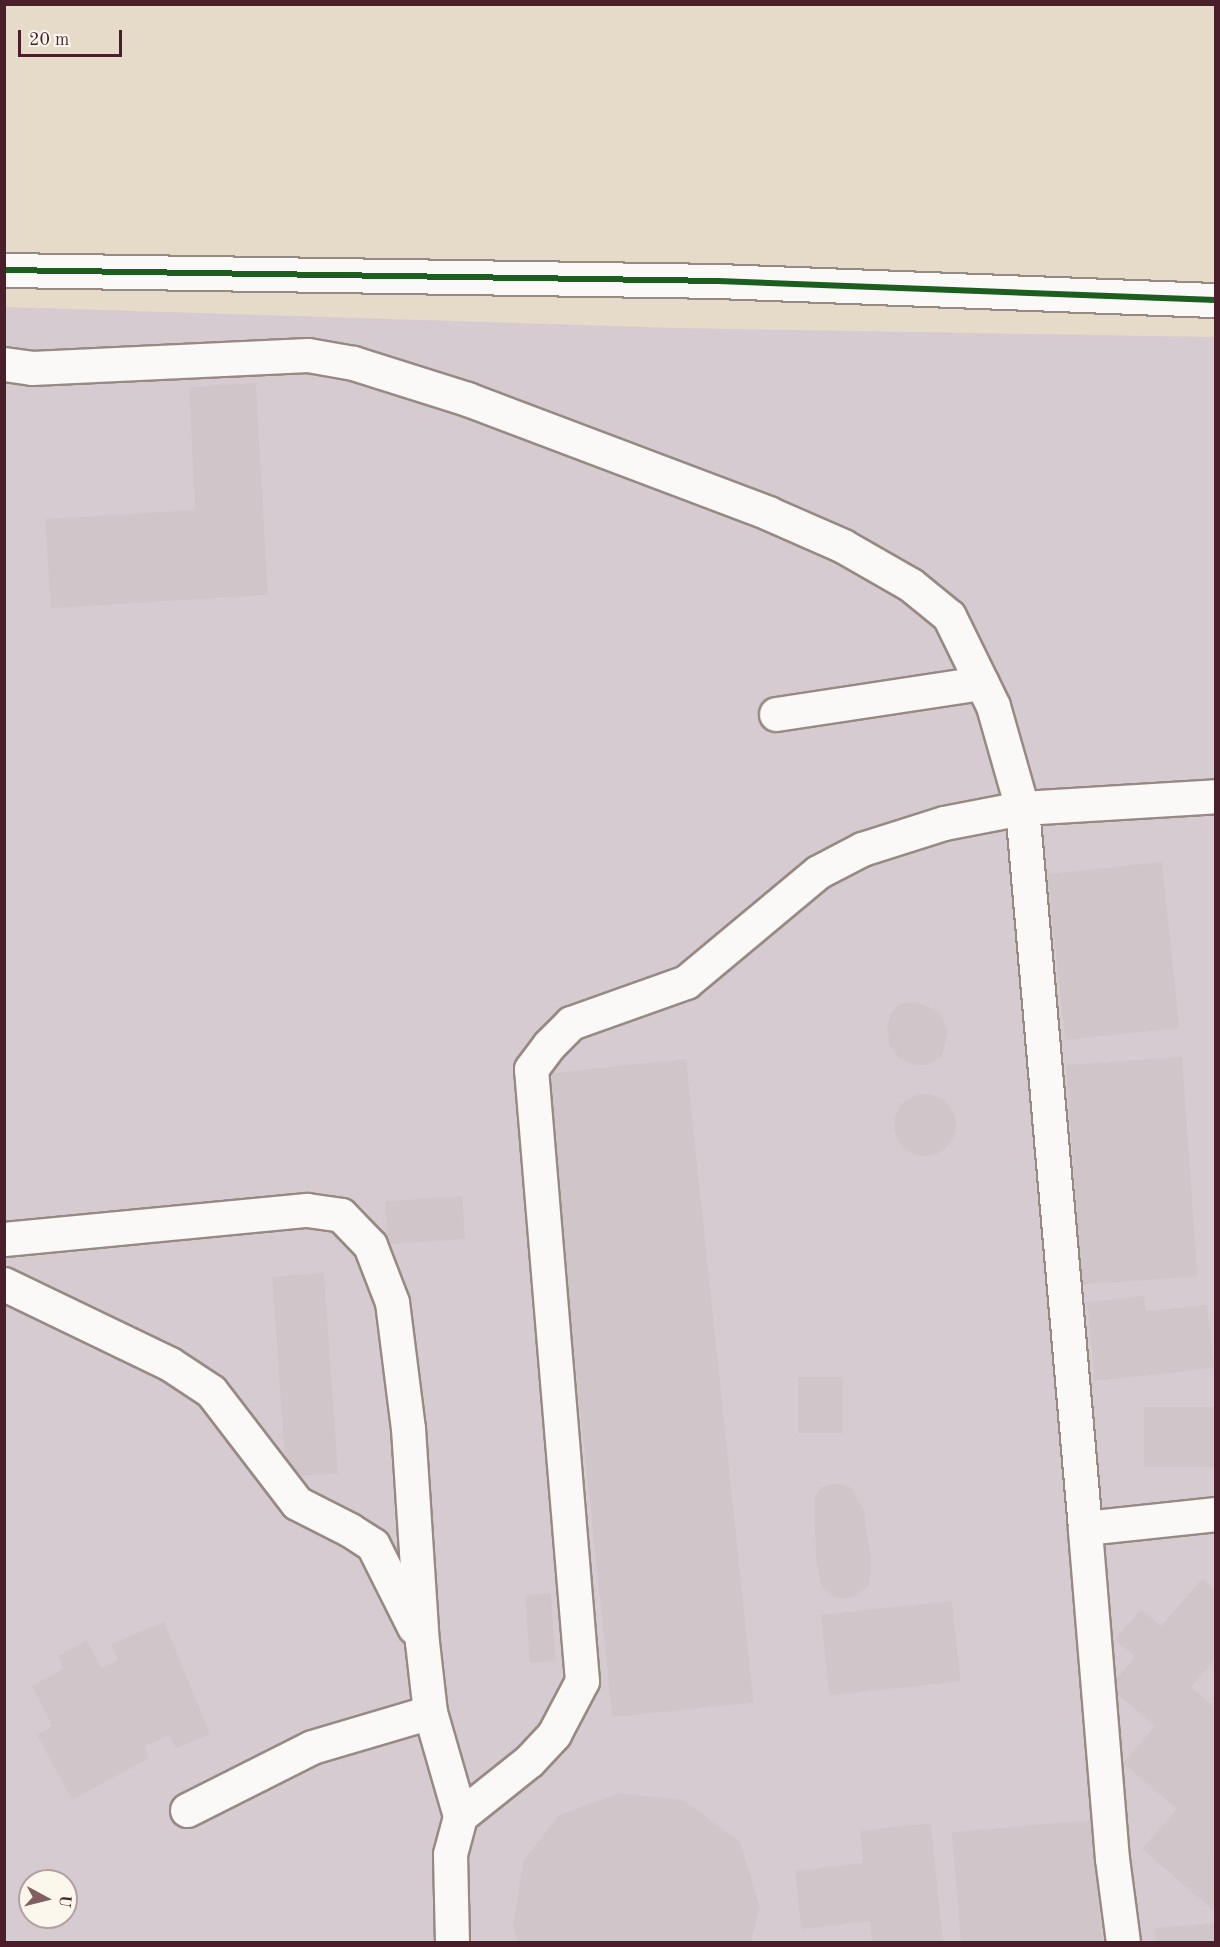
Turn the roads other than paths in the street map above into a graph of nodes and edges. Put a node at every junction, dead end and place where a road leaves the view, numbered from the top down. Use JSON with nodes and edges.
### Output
{"nodes":[{"id":1,"x":4,"y":270,"type":"edge"},
{"id":2,"x":1215,"y":300,"type":"edge"},
{"id":3,"x":4,"y":364,"type":"edge"},
{"id":4,"x":982,"y":683,"type":"junction"},
{"id":5,"x":776,"y":714,"type":"dead end"},
{"id":6,"x":1215,"y":796,"type":"edge"},
{"id":7,"x":1022,"y":808,"type":"junction"},
{"id":8,"x":4,"y":1239,"type":"edge"},
{"id":9,"x":4,"y":1284,"type":"edge"},
{"id":10,"x":1215,"y":1514,"type":"edge"},
{"id":11,"x":1085,"y":1528,"type":"junction"},
{"id":12,"x":422,"y":1642,"type":"junction"},
{"id":13,"x":430,"y":1712,"type":"junction"},
{"id":14,"x":187,"y":1810,"type":"dead end"},
{"id":15,"x":460,"y":1816,"type":"junction"},
{"id":16,"x":452,"y":1942,"type":"edge"},
{"id":17,"x":1123,"y":1942,"type":"edge"}],
"edges":[{"from":1,"to":2,"type":"street"},
{"from":3,"to":4,"type":"street"},
{"from":4,"to":5,"type":"street"},
{"from":4,"to":7,"type":"street"},
{"from":6,"to":7,"type":"street"},
{"from":7,"to":11,"type":"street"},
{"from":7,"to":15,"type":"street"},
{"from":8,"to":12,"type":"street"},
{"from":9,"to":12,"type":"street"},
{"from":10,"to":11,"type":"street"},
{"from":11,"to":17,"type":"street"},
{"from":12,"to":13,"type":"street"},
{"from":13,"to":14,"type":"street"},
{"from":13,"to":15,"type":"street"},
{"from":15,"to":16,"type":"street"}]}
